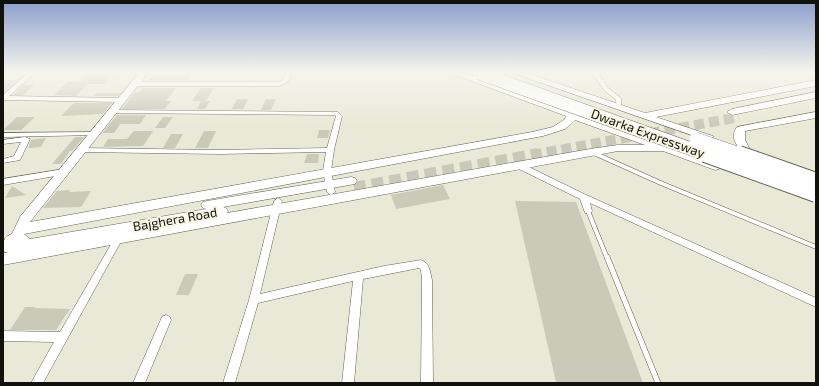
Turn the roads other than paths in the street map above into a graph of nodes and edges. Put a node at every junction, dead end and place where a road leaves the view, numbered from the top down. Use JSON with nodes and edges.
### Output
{"nodes":[{"id":1,"x":11,"y":91,"type":"edge"},
{"id":2,"x":130,"y":91,"type":"edge"},
{"id":3,"x":506,"y":91,"type":"edge"},
{"id":4,"x":529,"y":91,"type":"edge"},
{"id":5,"x":559,"y":91,"type":"edge"},
{"id":6,"x":570,"y":91,"type":"edge"},
{"id":7,"x":610,"y":91,"type":"edge"},
{"id":8,"x":771,"y":91,"type":"edge"},
{"id":9,"x":816,"y":95,"type":"edge"},
{"id":10,"x":3,"y":98,"type":"edge"},
{"id":11,"x":122,"y":100,"type":"junction"},
{"id":12,"x":816,"y":102,"type":"edge"},
{"id":13,"x":620,"y":108,"type":"junction"},
{"id":14,"x":113,"y":112,"type":"junction"},
{"id":15,"x":572,"y":114,"type":"junction"},
{"id":16,"x":816,"y":115,"type":"edge"},
{"id":17,"x":643,"y":116,"type":"junction"},
{"id":18,"x":94,"y":134,"type":"junction"},
{"id":19,"x":3,"y":135,"type":"edge"},
{"id":20,"x":41,"y":135,"type":"junction"},
{"id":21,"x":26,"y":139,"type":"junction"},
{"id":22,"x":3,"y":142,"type":"edge"},
{"id":23,"x":665,"y":148,"type":"junction"},
{"id":24,"x":81,"y":150,"type":"junction"},
{"id":25,"x":330,"y":150,"type":"junction"},
{"id":26,"x":746,"y":151,"type":"junction"},
{"id":27,"x":590,"y":152,"type":"junction"},
{"id":28,"x":3,"y":161,"type":"edge"},
{"id":29,"x":518,"y":165,"type":"junction"},
{"id":30,"x":327,"y":171,"type":"junction"},
{"id":31,"x":64,"y":172,"type":"junction"},
{"id":32,"x":816,"y":174,"type":"edge"},
{"id":33,"x":816,"y":181,"type":"edge"},
{"id":34,"x":3,"y":182,"type":"edge"},
{"id":35,"x":352,"y":184,"type":"tunnel mouth"},
{"id":36,"x":331,"y":188,"type":"junction"},
{"id":37,"x":816,"y":194,"type":"edge"},
{"id":38,"x":584,"y":198,"type":"junction"},
{"id":39,"x":816,"y":202,"type":"edge"},
{"id":40,"x":277,"y":205,"type":"junction"},
{"id":41,"x":588,"y":211,"type":"joint"},
{"id":42,"x":121,"y":233,"type":"junction"},
{"id":43,"x":11,"y":246,"type":"edge"},
{"id":44,"x":816,"y":247,"type":"edge"},
{"id":45,"x":358,"y":276,"type":"junction"},
{"id":46,"x":254,"y":300,"type":"junction"},
{"id":47,"x":816,"y":303,"type":"edge"},
{"id":48,"x":166,"y":320,"type":"dead end"},
{"id":49,"x":3,"y":336,"type":"edge"},
{"id":50,"x":64,"y":337,"type":"junction"},
{"id":51,"x":37,"y":383,"type":"edge"},
{"id":52,"x":139,"y":383,"type":"edge"},
{"id":53,"x":229,"y":383,"type":"edge"},
{"id":54,"x":348,"y":383,"type":"edge"},
{"id":55,"x":427,"y":383,"type":"edge"},
{"id":56,"x":658,"y":383,"type":"edge"}],
"edges":[{"from":1,"to":10,"type":"street"},
{"from":2,"to":11,"type":"street"},
{"from":3,"to":15,"type":"street"},
{"from":4,"to":37,"type":"highway","name":"Dwarka Expressway","bridge":true},
{"from":5,"to":33,"type":"highway","name":"Dwarka Expressway","bridge":true},
{"from":6,"to":13,"type":"street"},
{"from":7,"to":13,"type":"street"},
{"from":8,"to":17,"type":"street"},
{"from":9,"to":12,"type":"street"},
{"from":10,"to":11,"type":"street"},
{"from":11,"to":14,"type":"street"},
{"from":13,"to":17,"type":"street"},
{"from":14,"to":18,"type":"street"},
{"from":14,"to":25,"type":"street"},
{"from":15,"to":23,"type":"street"},
{"from":15,"to":30,"type":"street"},
{"from":16,"to":26,"type":"street"},
{"from":17,"to":26,"type":"street"},
{"from":18,"to":20,"type":"street"},
{"from":18,"to":24,"type":"street"},
{"from":19,"to":20,"type":"street"},
{"from":20,"to":21,"type":"street"},
{"from":21,"to":22,"type":"street"},
{"from":21,"to":28,"type":"street"},
{"from":23,"to":27,"type":"street"},
{"from":23,"to":39,"type":"street"},
{"from":24,"to":25,"type":"street"},
{"from":24,"to":31,"type":"street"},
{"from":25,"to":30,"type":"street"},
{"from":26,"to":32,"type":"street"},
{"from":27,"to":29,"type":"street"},
{"from":27,"to":44,"type":"lane"},
{"from":29,"to":38,"type":"street"},
{"from":29,"to":40,"type":"street"},
{"from":30,"to":36,"type":"street"},
{"from":30,"to":43,"type":"street"},
{"from":31,"to":34,"type":"street"},
{"from":31,"to":43,"type":"street"},
{"from":35,"to":36,"type":"street"},
{"from":36,"to":40,"type":"street"},
{"from":36,"to":43,"type":"street","name":"Bajghera Road"},
{"from":38,"to":41,"type":"street"},
{"from":38,"to":47,"type":"street"},
{"from":40,"to":42,"type":"street"},
{"from":40,"to":46,"type":"street"},
{"from":41,"to":56,"type":"lane"},
{"from":42,"to":43,"type":"street"},
{"from":42,"to":50,"type":"street"},
{"from":45,"to":46,"type":"street"},
{"from":45,"to":54,"type":"street"},
{"from":45,"to":55,"type":"street"},
{"from":46,"to":53,"type":"street"},
{"from":48,"to":52,"type":"street"},
{"from":49,"to":50,"type":"street"},
{"from":50,"to":51,"type":"street"}]}
